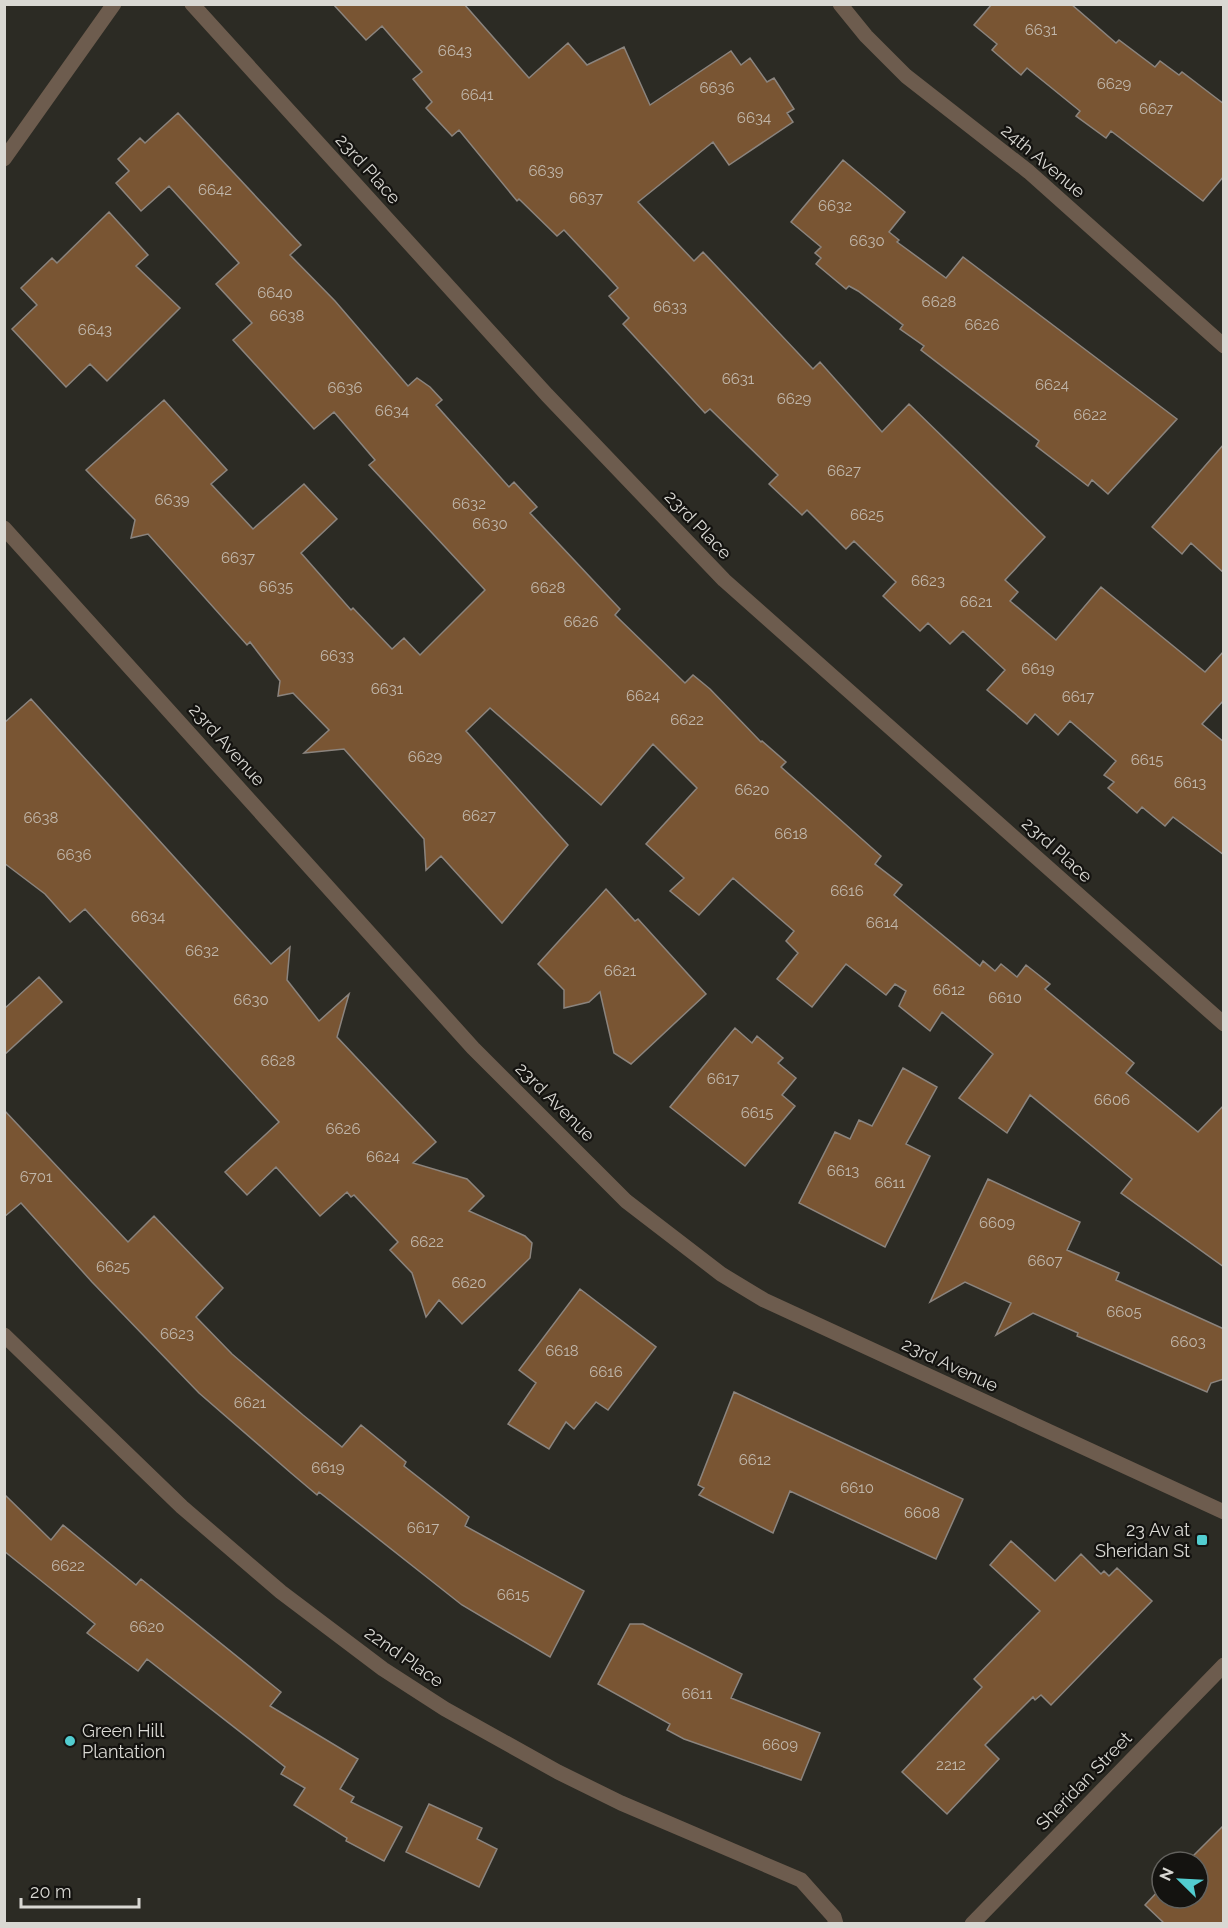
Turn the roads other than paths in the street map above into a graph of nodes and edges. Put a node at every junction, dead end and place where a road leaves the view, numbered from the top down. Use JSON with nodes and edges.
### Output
{"nodes":[{"id":1,"x":114,"y":4,"type":"edge"},
{"id":2,"x":192,"y":4,"type":"edge"},
{"id":3,"x":840,"y":4,"type":"edge"},
{"id":4,"x":4,"y":159,"type":"edge"},
{"id":5,"x":1224,"y":346,"type":"edge"},
{"id":6,"x":4,"y":528,"type":"edge"},
{"id":7,"x":1224,"y":1024,"type":"edge"},
{"id":8,"x":4,"y":1335,"type":"edge"},
{"id":9,"x":1224,"y":1512,"type":"edge"},
{"id":10,"x":1224,"y":1665,"type":"edge"},
{"id":11,"x":836,"y":1923,"type":"edge"},
{"id":12,"x":972,"y":1923,"type":"edge"}],
"edges":[{"from":1,"to":4,"type":"street"},
{"from":2,"to":7,"type":"street","name":"23rd Place"},
{"from":3,"to":5,"type":"street","name":"24th Avenue"},
{"from":6,"to":9,"type":"street","name":"23rd Avenue"},
{"from":8,"to":11,"type":"street","name":"22nd Place"},
{"from":10,"to":12,"type":"street","name":"Sheridan Street"}]}
